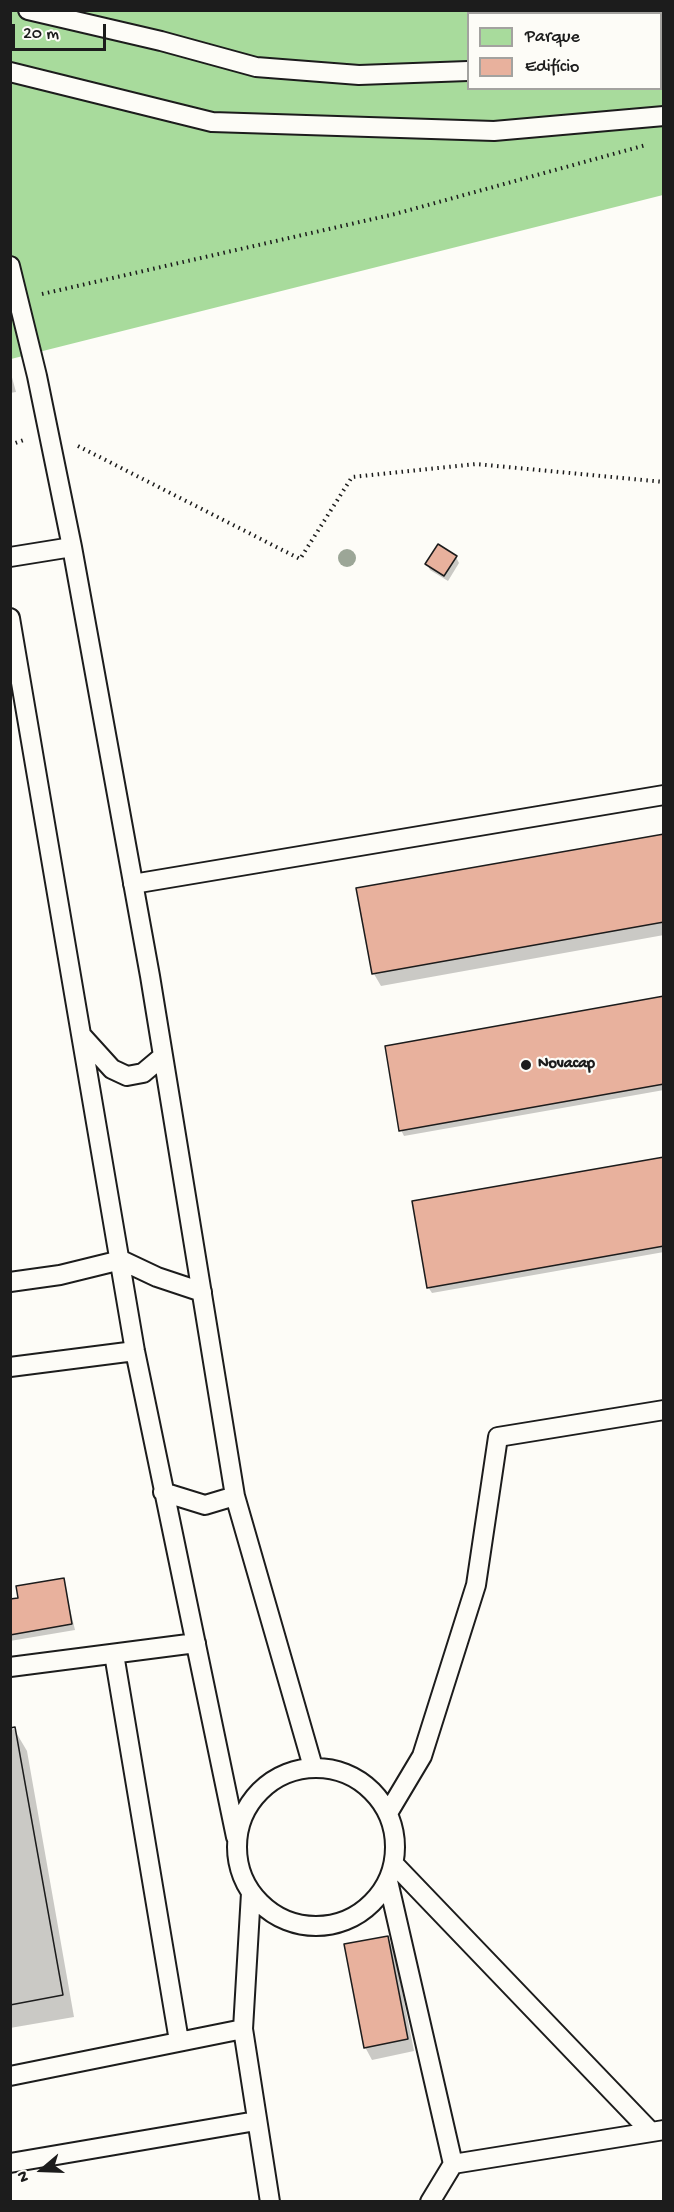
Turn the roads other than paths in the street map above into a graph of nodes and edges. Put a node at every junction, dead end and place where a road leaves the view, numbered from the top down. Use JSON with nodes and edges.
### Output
{"nodes":[{"id":1,"x":28,"y":10,"type":"edge"},
{"id":2,"x":467,"y":71,"type":"edge"},
{"id":3,"x":10,"y":72,"type":"edge"},
{"id":4,"x":663,"y":116,"type":"edge"},
{"id":5,"x":11,"y":268,"type":"edge"},
{"id":6,"x":72,"y":547,"type":"junction"},
{"id":7,"x":10,"y":557,"type":"edge"},
{"id":8,"x":10,"y":618,"type":"edge"},
{"id":9,"x":663,"y":795,"type":"edge"},
{"id":10,"x":133,"y":884,"type":"junction"},
{"id":11,"x":83,"y":1037,"type":"junction"},
{"id":12,"x":162,"y":1057,"type":"junction"},
{"id":13,"x":121,"y":1260,"type":"junction"},
{"id":14,"x":10,"y":1282,"type":"edge"},
{"id":15,"x":202,"y":1292,"type":"junction"},
{"id":16,"x":135,"y":1351,"type":"junction"},
{"id":17,"x":10,"y":1367,"type":"edge"},
{"id":18,"x":663,"y":1410,"type":"edge"},
{"id":19,"x":164,"y":1492,"type":"junction"},
{"id":20,"x":235,"y":1496,"type":"junction"},
{"id":21,"x":195,"y":1643,"type":"junction"},
{"id":22,"x":114,"y":1654,"type":"junction"},
{"id":23,"x":10,"y":1667,"type":"edge"},
{"id":24,"x":313,"y":1767,"type":"junction"},
{"id":25,"x":388,"y":1813,"type":"junction"},
{"id":26,"x":236,"y":1837,"type":"junction"},
{"id":27,"x":391,"y":1872,"type":"junction"},
{"id":28,"x":250,"y":1893,"type":"junction"},
{"id":29,"x":243,"y":2029,"type":"junction"},
{"id":30,"x":179,"y":2042,"type":"junction"},
{"id":31,"x":10,"y":2076,"type":"edge"},
{"id":32,"x":256,"y":2121,"type":"junction"},
{"id":33,"x":657,"y":2131,"type":"edge"},
{"id":34,"x":10,"y":2163,"type":"edge"},
{"id":35,"x":453,"y":2164,"type":"junction"},
{"id":36,"x":270,"y":2202,"type":"edge"},
{"id":37,"x":430,"y":2202,"type":"edge"}],
"edges":[{"from":1,"to":2,"type":"lane"},
{"from":3,"to":4,"type":"lane"},
{"from":5,"to":6,"type":"lane"},
{"from":6,"to":7,"type":"lane"},
{"from":6,"to":10,"type":"lane"},
{"from":8,"to":11,"type":"lane"},
{"from":9,"to":10,"type":"lane"},
{"from":10,"to":12,"type":"lane"},
{"from":11,"to":12,"type":"lane"},
{"from":11,"to":13,"type":"lane"},
{"from":12,"to":15,"type":"lane"},
{"from":13,"to":14,"type":"lane"},
{"from":13,"to":15,"type":"lane"},
{"from":13,"to":16,"type":"lane"},
{"from":15,"to":20,"type":"lane"},
{"from":16,"to":17,"type":"lane"},
{"from":16,"to":19,"type":"lane"},
{"from":18,"to":25,"type":"lane"},
{"from":19,"to":20,"type":"lane"},
{"from":19,"to":21,"type":"lane"},
{"from":20,"to":24,"type":"lane"},
{"from":21,"to":22,"type":"lane"},
{"from":21,"to":26,"type":"lane"},
{"from":22,"to":23,"type":"lane"},
{"from":22,"to":30,"type":"lane"},
{"from":24,"to":25,"type":"lane"},
{"from":24,"to":26,"type":"lane"},
{"from":25,"to":27,"type":"lane"},
{"from":26,"to":28,"type":"lane"},
{"from":27,"to":28,"type":"lane"},
{"from":27,"to":33,"type":"lane"},
{"from":27,"to":35,"type":"lane"},
{"from":28,"to":29,"type":"lane"},
{"from":29,"to":30,"type":"lane"},
{"from":29,"to":32,"type":"lane"},
{"from":30,"to":31,"type":"lane"},
{"from":32,"to":34,"type":"lane"},
{"from":32,"to":36,"type":"lane"},
{"from":33,"to":35,"type":"lane"},
{"from":35,"to":37,"type":"lane"}]}
